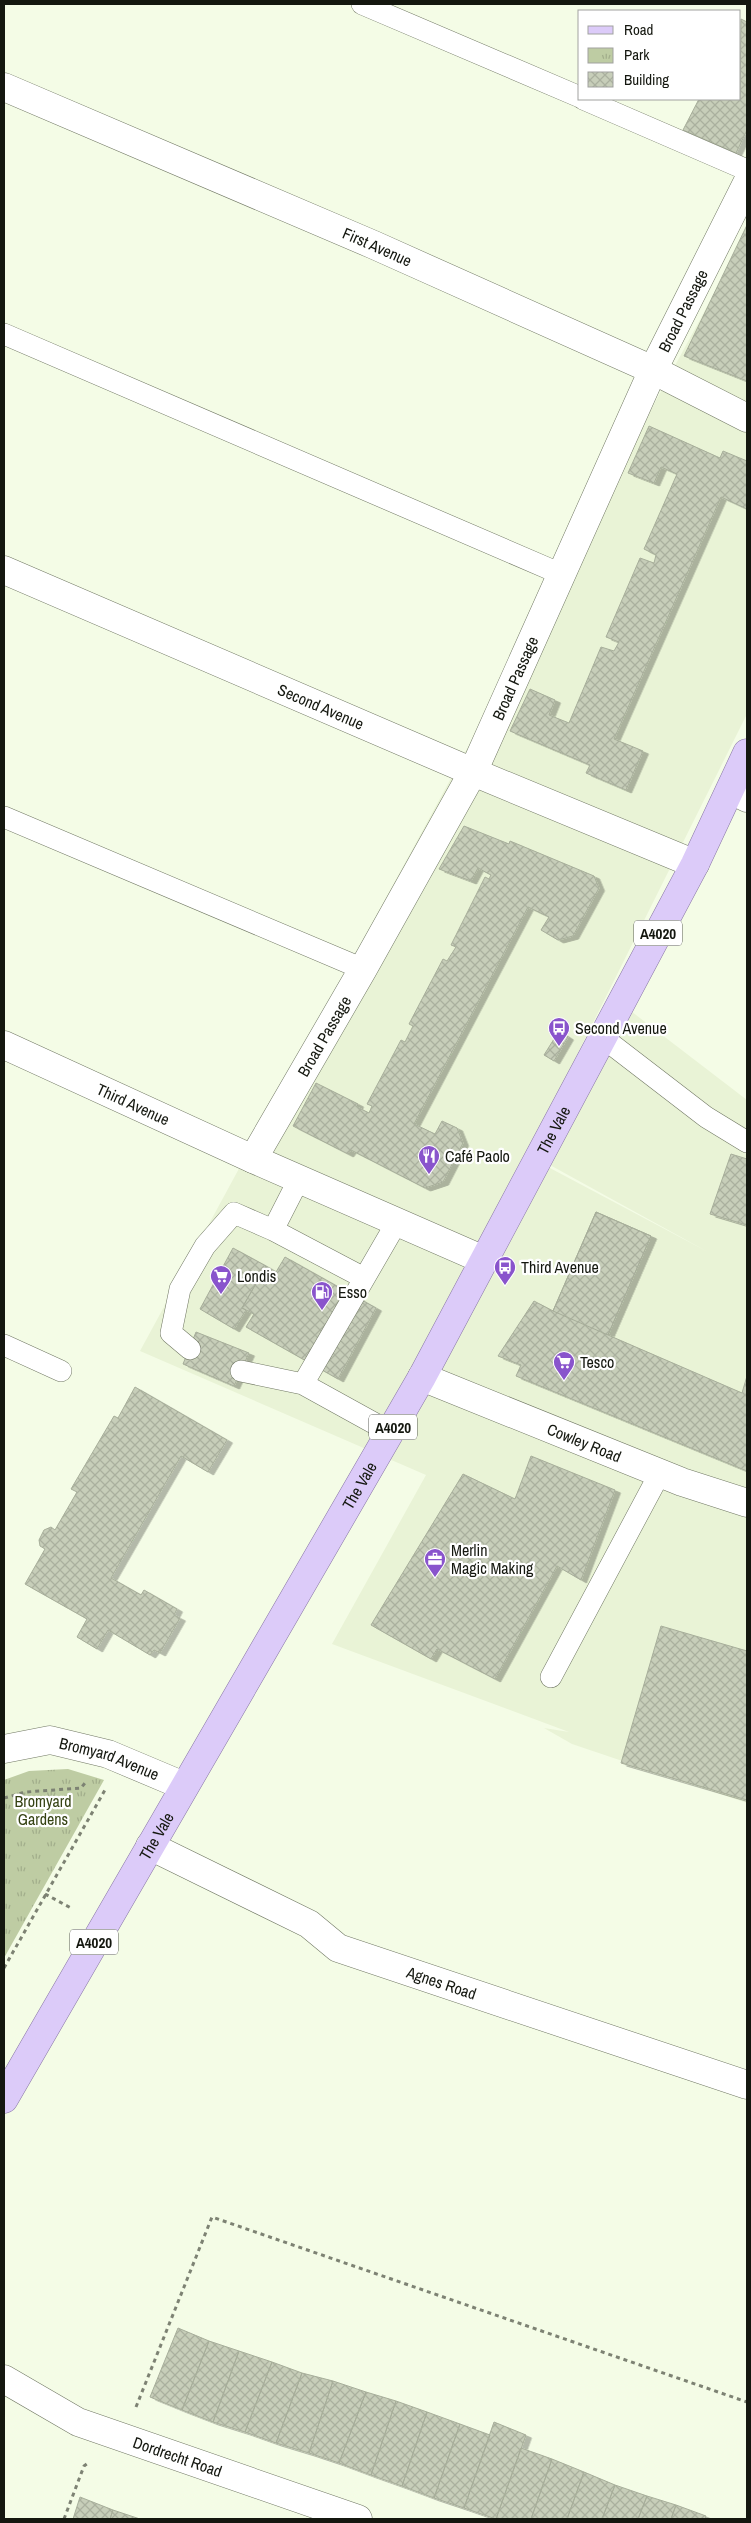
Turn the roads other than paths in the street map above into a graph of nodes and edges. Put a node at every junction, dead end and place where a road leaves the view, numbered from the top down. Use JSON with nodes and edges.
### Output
{"nodes":[{"id":1,"x":362,"y":4,"type":"edge"},
{"id":2,"x":4,"y":87,"type":"edge"},
{"id":3,"x":578,"y":97,"type":"edge"},
{"id":4,"x":586,"y":100,"type":"edge"},
{"id":5,"x":747,"y":170,"type":"edge"},
{"id":6,"x":747,"y":182,"type":"edge"},
{"id":7,"x":4,"y":334,"type":"edge"},
{"id":8,"x":653,"y":370,"type":"junction"},
{"id":9,"x":747,"y":418,"type":"edge"},
{"id":10,"x":4,"y":570,"type":"edge"},
{"id":11,"x":561,"y":574,"type":"junction"},
{"id":12,"x":747,"y":753,"type":"edge"},
{"id":13,"x":473,"y":772,"type":"junction"},
{"id":14,"x":739,"y":794,"type":"edge"},
{"id":15,"x":4,"y":817,"type":"edge"},
{"id":16,"x":695,"y":864,"type":"junction"},
{"id":17,"x":364,"y":969,"type":"junction"},
{"id":18,"x":602,"y":1037,"type":"junction"},
{"id":19,"x":4,"y":1045,"type":"edge"},
{"id":20,"x":747,"y":1142,"type":"edge"},
{"id":21,"x":253,"y":1159,"type":"junction"},
{"id":22,"x":299,"y":1179,"type":"junction"},
{"id":23,"x":397,"y":1222,"type":"junction"},
{"id":24,"x":273,"y":1230,"type":"junction"},
{"id":25,"x":484,"y":1260,"type":"junction"},
{"id":26,"x":364,"y":1278,"type":"junction"},
{"id":27,"x":4,"y":1345,"type":"edge"},
{"id":28,"x":190,"y":1349,"type":"dead end"},
{"id":29,"x":241,"y":1370,"type":"dead end"},
{"id":30,"x":60,"y":1371,"type":"dead end"},
{"id":31,"x":422,"y":1377,"type":"junction"},
{"id":32,"x":303,"y":1384,"type":"junction"},
{"id":33,"x":390,"y":1432,"type":"junction"},
{"id":34,"x":660,"y":1473,"type":"junction"},
{"id":35,"x":747,"y":1503,"type":"edge"},
{"id":36,"x":551,"y":1677,"type":"dead end"},
{"id":37,"x":4,"y":1749,"type":"edge"},
{"id":38,"x":184,"y":1786,"type":"junction"},
{"id":39,"x":150,"y":1846,"type":"junction"},
{"id":40,"x":747,"y":2085,"type":"edge"},
{"id":41,"x":4,"y":2099,"type":"edge"},
{"id":42,"x":4,"y":2380,"type":"edge"},
{"id":43,"x":358,"y":2519,"type":"edge"}],
"edges":[{"from":1,"to":3,"type":"lane"},
{"from":2,"to":8,"type":"street","name":"First Avenue"},
{"from":4,"to":5,"type":"lane"},
{"from":6,"to":8,"type":"street","name":"Broad Passage"},
{"from":7,"to":11,"type":"lane"},
{"from":8,"to":9,"type":"street","name":"First Avenue"},
{"from":8,"to":11,"type":"street","name":"Broad Passage"},
{"from":10,"to":13,"type":"street","name":"Second Avenue"},
{"from":11,"to":13,"type":"street","name":"Broad Passage"},
{"from":12,"to":14,"type":"main road","name":"The Vale","number":"A4020"},
{"from":13,"to":16,"type":"street","name":"Second Avenue"},
{"from":13,"to":17,"type":"street","name":"Broad Passage"},
{"from":14,"to":16,"type":"main road","name":"The Vale","number":"A4020"},
{"from":15,"to":17,"type":"lane"},
{"from":16,"to":18,"type":"main road","name":"The Vale","number":"A4020"},
{"from":17,"to":21,"type":"street","name":"Broad Passage"},
{"from":18,"to":20,"type":"lane"},
{"from":18,"to":25,"type":"main road","name":"The Vale","number":"A4020"},
{"from":19,"to":21,"type":"street","name":"Third Avenue"},
{"from":21,"to":22,"type":"street","name":"Third Avenue"},
{"from":22,"to":23,"type":"street","name":"Third Avenue"},
{"from":22,"to":24,"type":"lane"},
{"from":23,"to":25,"type":"street","name":"Third Avenue"},
{"from":23,"to":26,"type":"lane"},
{"from":24,"to":26,"type":"lane"},
{"from":24,"to":28,"type":"lane"},
{"from":25,"to":31,"type":"main road","name":"The Vale","number":"A4020"},
{"from":26,"to":32,"type":"lane"},
{"from":27,"to":30,"type":"lane"},
{"from":29,"to":32,"type":"lane"},
{"from":31,"to":33,"type":"main road","name":"The Vale","number":"A4020"},
{"from":31,"to":34,"type":"street","name":"Cowley Road"},
{"from":32,"to":33,"type":"lane"},
{"from":33,"to":38,"type":"main road","name":"The Vale","number":"A4020"},
{"from":34,"to":35,"type":"street","name":"Cowley Road"},
{"from":34,"to":36,"type":"lane"},
{"from":37,"to":38,"type":"street","name":"Bromyard Avenue"},
{"from":38,"to":39,"type":"main road","name":"The Vale","number":"A4020"},
{"from":39,"to":40,"type":"street","name":"Agnes Road"},
{"from":39,"to":41,"type":"main road","name":"The Vale","number":"A4020"},
{"from":42,"to":43,"type":"street","name":"Dordrecht Road"}]}
